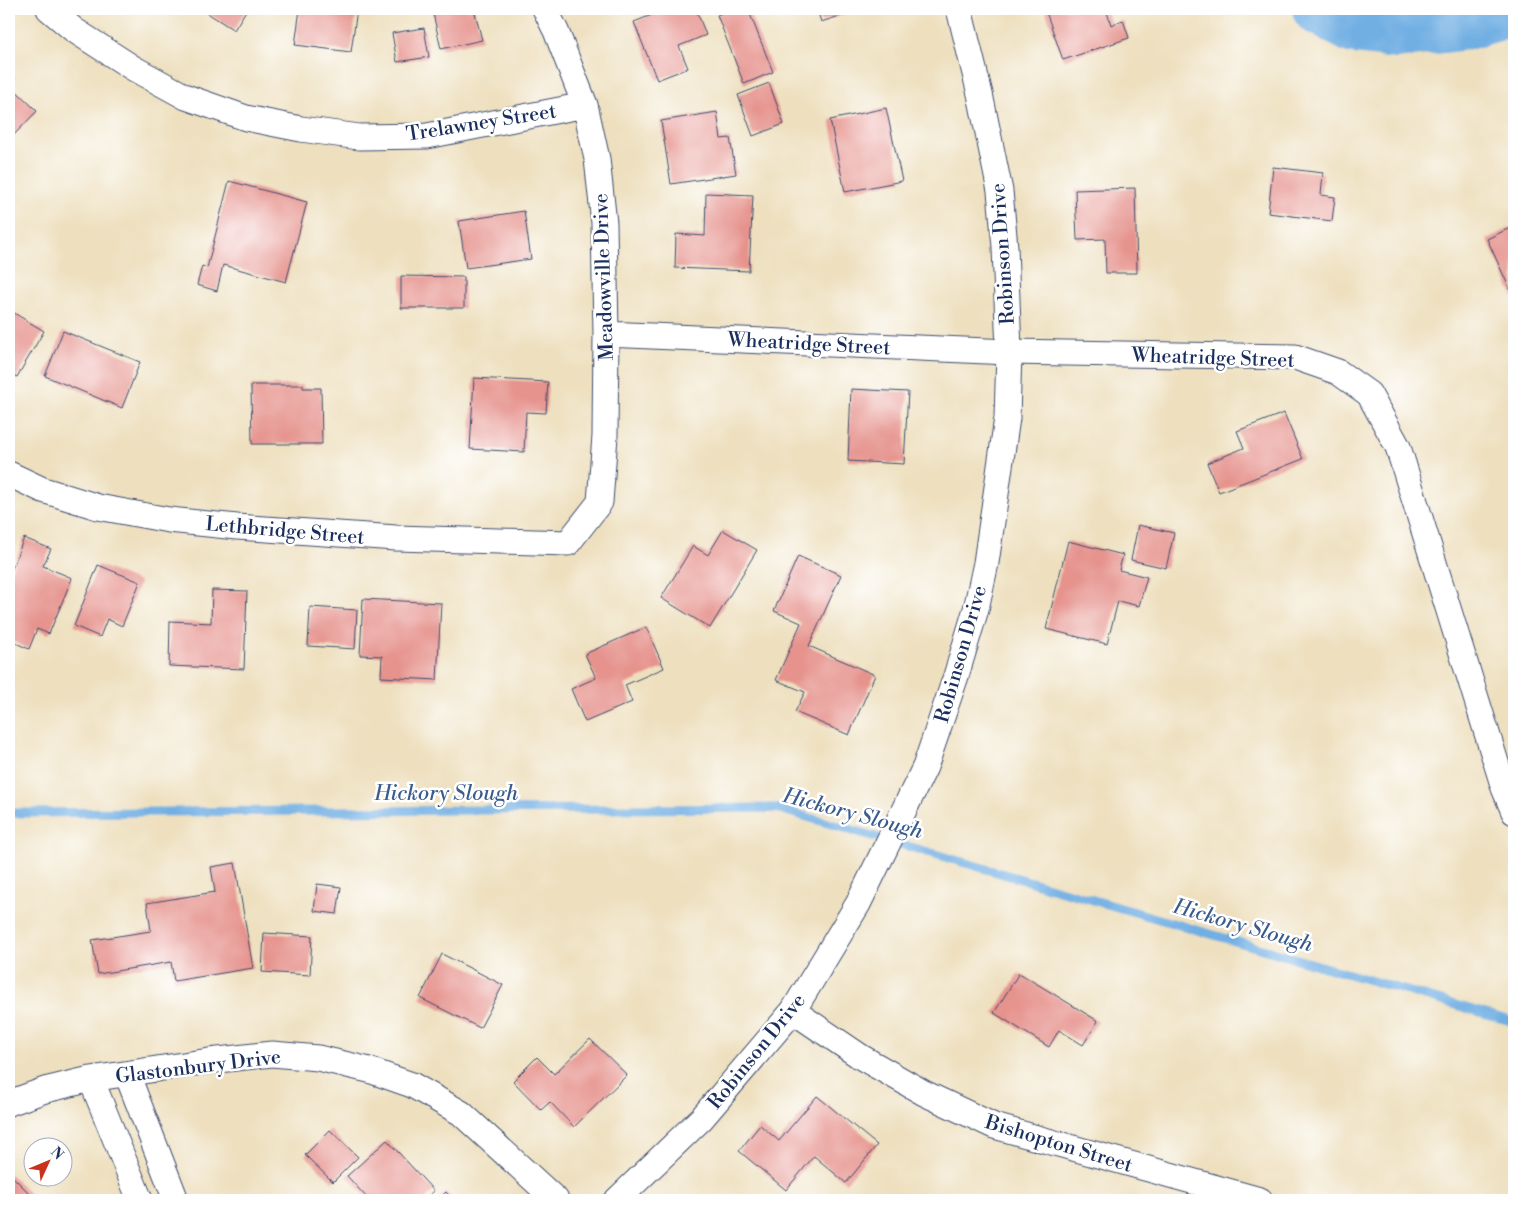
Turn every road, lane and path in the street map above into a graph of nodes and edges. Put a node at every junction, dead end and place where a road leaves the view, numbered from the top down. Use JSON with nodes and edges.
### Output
{"nodes":[{"id":1,"x":49,"y":9,"type":"edge"},
{"id":2,"x":545,"y":9,"type":"edge"},
{"id":3,"x":959,"y":9,"type":"edge"},
{"id":4,"x":584,"y":105,"type":"junction"},
{"id":5,"x":606,"y":334,"type":"junction"},
{"id":6,"x":1008,"y":352,"type":"junction"},
{"id":7,"x":9,"y":474,"type":"edge"},
{"id":8,"x":568,"y":543,"type":"joint"},
{"id":9,"x":1514,"y":812,"type":"edge"},
{"id":10,"x":793,"y":1011,"type":"junction"},
{"id":11,"x":127,"y":1074,"type":"junction"},
{"id":12,"x":92,"y":1079,"type":"junction"},
{"id":13,"x":9,"y":1102,"type":"edge"},
{"id":14,"x":140,"y":1200,"type":"edge"},
{"id":15,"x":176,"y":1200,"type":"edge"},
{"id":16,"x":556,"y":1200,"type":"edge"},
{"id":17,"x":617,"y":1200,"type":"edge"},
{"id":18,"x":1260,"y":1200,"type":"edge"}],
"edges":[{"from":1,"to":4,"type":"street","name":"Trelawney Street"},
{"from":2,"to":4,"type":"street","name":"Meadowville Drive"},
{"from":3,"to":6,"type":"street","name":"Robinson Drive"},
{"from":4,"to":5,"type":"street","name":"Meadowville Drive"},
{"from":5,"to":6,"type":"street","name":"Wheatridge Street"},
{"from":5,"to":8,"type":"street","name":"Meadowville Drive"},
{"from":6,"to":9,"type":"street","name":"Wheatridge Street"},
{"from":6,"to":10,"type":"street","name":"Robinson Drive"},
{"from":7,"to":8,"type":"street","name":"Lethbridge Street"},
{"from":10,"to":17,"type":"street","name":"Robinson Drive"},
{"from":10,"to":18,"type":"street","name":"Bishopton Street"},
{"from":11,"to":12,"type":"street","name":"Glastonbury Drive"},
{"from":11,"to":15,"type":"street"},
{"from":11,"to":16,"type":"street","name":"Glastonbury Drive"},
{"from":12,"to":13,"type":"street","name":"Glastonbury Drive"},
{"from":12,"to":14,"type":"street"}]}
